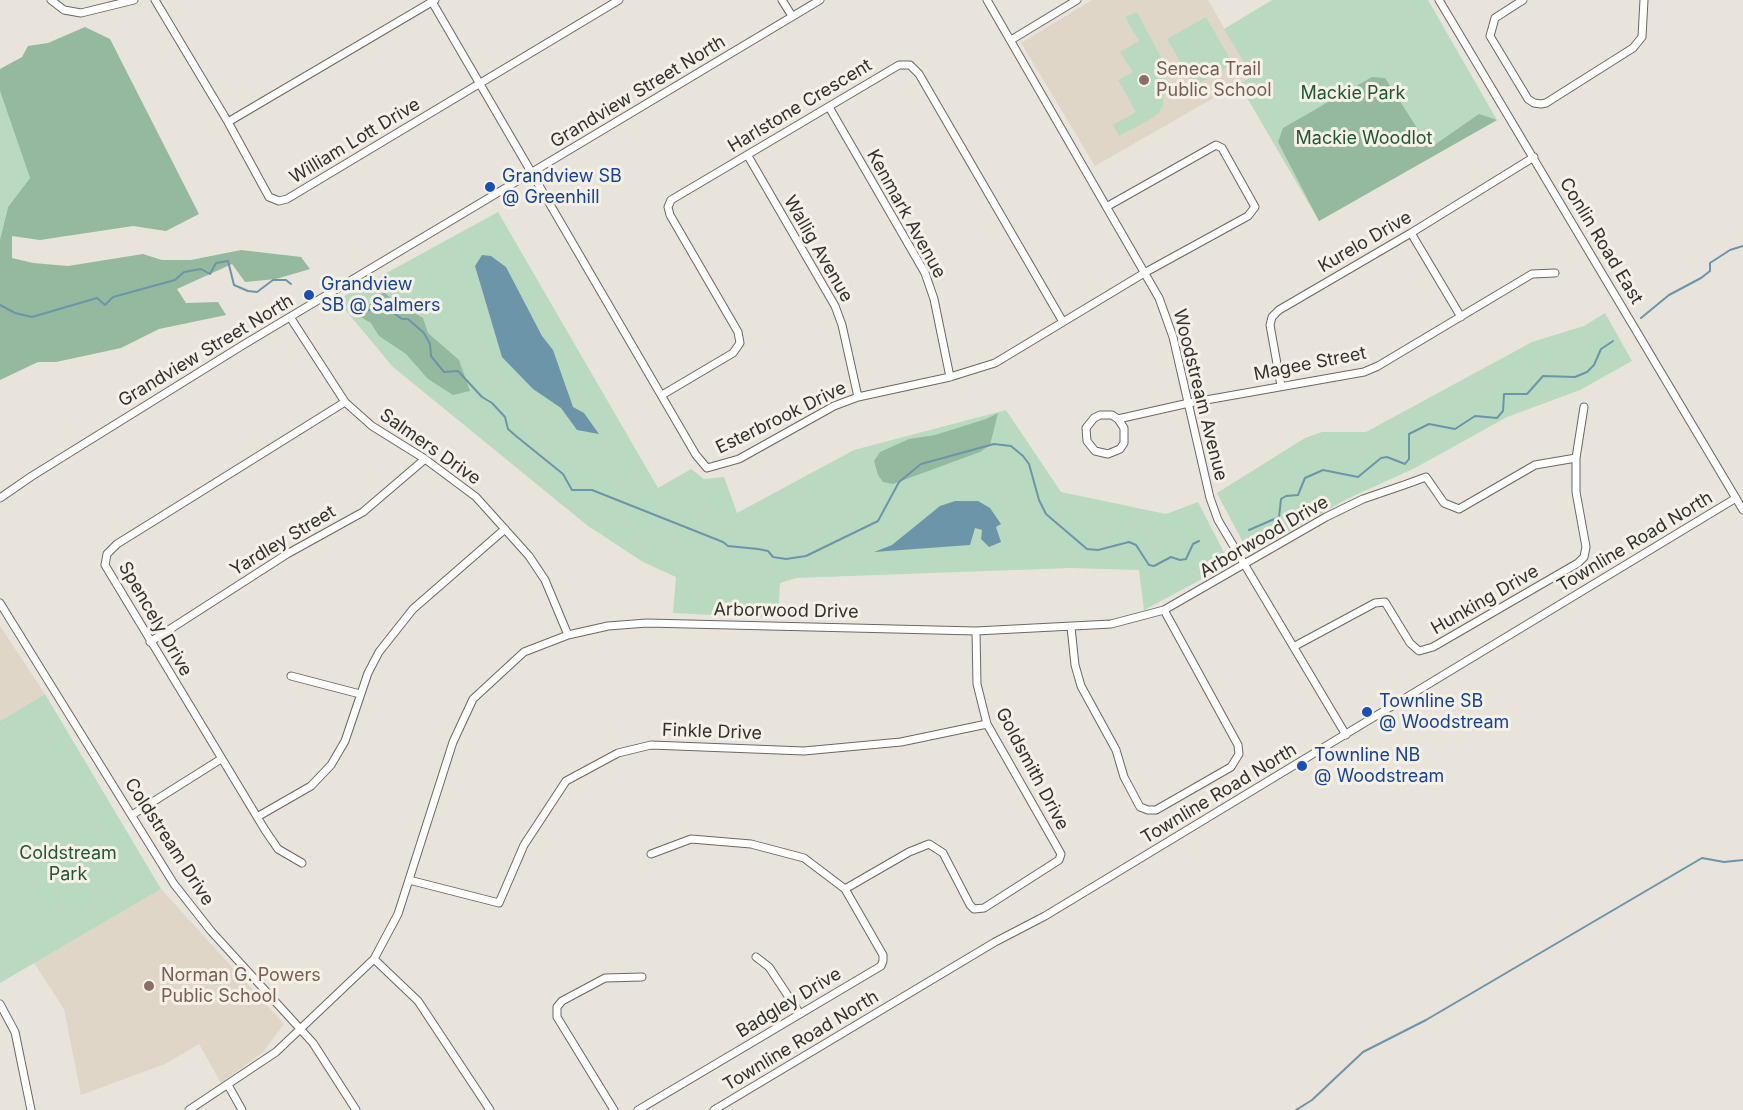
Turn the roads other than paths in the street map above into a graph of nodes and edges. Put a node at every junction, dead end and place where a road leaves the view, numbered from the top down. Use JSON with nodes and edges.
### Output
{"nodes":[{"id":1,"x":51,"y":0,"type":"edge"},
{"id":2,"x":134,"y":0,"type":"edge"},
{"id":3,"x":155,"y":0,"type":"edge"},
{"id":4,"x":619,"y":0,"type":"edge"},
{"id":5,"x":782,"y":0,"type":"edge"},
{"id":6,"x":820,"y":0,"type":"edge"},
{"id":7,"x":987,"y":0,"type":"edge"},
{"id":8,"x":1077,"y":0,"type":"edge"},
{"id":9,"x":1439,"y":0,"type":"edge"},
{"id":10,"x":1523,"y":0,"type":"edge"},
{"id":11,"x":1644,"y":0,"type":"edge"},
{"id":12,"x":433,"y":1,"type":"edge"},
{"id":13,"x":792,"y":16,"type":"junction"},
{"id":14,"x":1011,"y":40,"type":"junction"},
{"id":15,"x":481,"y":83,"type":"junction"},
{"id":16,"x":829,"y":107,"type":"junction"},
{"id":17,"x":228,"y":122,"type":"junction"},
{"id":18,"x":748,"y":156,"type":"junction"},
{"id":19,"x":1534,"y":157,"type":"junction"},
{"id":20,"x":534,"y":173,"type":"junction"},
{"id":21,"x":1108,"y":206,"type":"junction"},
{"id":22,"x":1411,"y":233,"type":"junction"},
{"id":23,"x":1146,"y":272,"type":"junction"},
{"id":24,"x":1555,"y":273,"type":"dead end"},
{"id":25,"x":290,"y":316,"type":"junction"},
{"id":26,"x":1461,"y":317,"type":"junction"},
{"id":27,"x":1063,"y":322,"type":"junction"},
{"id":28,"x":950,"y":377,"type":"junction"},
{"id":29,"x":1281,"y":386,"type":"junction"},
{"id":30,"x":662,"y":395,"type":"junction"},
{"id":31,"x":858,"y":397,"type":"junction"},
{"id":32,"x":345,"y":402,"type":"junction"},
{"id":33,"x":1189,"y":403,"type":"junction"},
{"id":34,"x":1584,"y":407,"type":"dead end"},
{"id":35,"x":1118,"y":419,"type":"junction"},
{"id":36,"x":1576,"y":458,"type":"junction"},
{"id":37,"x":425,"y":459,"type":"junction"},
{"id":38,"x":10,"y":490,"type":"junction"},
{"id":39,"x":0,"y":491,"type":"edge"},
{"id":40,"x":0,"y":498,"type":"edge"},
{"id":41,"x":1736,"y":498,"type":"junction"},
{"id":42,"x":1743,"y":510,"type":"edge"},
{"id":43,"x":505,"y":529,"type":"junction"},
{"id":44,"x":1246,"y":564,"type":"junction"},
{"id":45,"x":0,"y":603,"type":"edge"},
{"id":46,"x":1164,"y":610,"type":"junction"},
{"id":47,"x":1071,"y":627,"type":"junction"},
{"id":48,"x":976,"y":632,"type":"junction"},
{"id":49,"x":568,"y":634,"type":"junction"},
{"id":50,"x":150,"y":642,"type":"junction"},
{"id":51,"x":1295,"y":646,"type":"junction"},
{"id":52,"x":291,"y":676,"type":"dead end"},
{"id":53,"x":360,"y":694,"type":"junction"},
{"id":54,"x":987,"y":724,"type":"junction"},
{"id":55,"x":1346,"y":735,"type":"junction"},
{"id":56,"x":221,"y":759,"type":"junction"},
{"id":57,"x":132,"y":815,"type":"junction"},
{"id":58,"x":257,"y":818,"type":"junction"},
{"id":59,"x":651,"y":854,"type":"dead end"},
{"id":60,"x":302,"y":863,"type":"dead end"},
{"id":61,"x":409,"y":879,"type":"junction"},
{"id":62,"x":844,"y":889,"type":"junction"},
{"id":63,"x":756,"y":957,"type":"dead end"},
{"id":64,"x":374,"y":959,"type":"junction"},
{"id":65,"x":642,"y":977,"type":"dead end"},
{"id":66,"x":0,"y":1004,"type":"edge"},
{"id":67,"x":800,"y":1014,"type":"junction"},
{"id":68,"x":301,"y":1030,"type":"junction"},
{"id":69,"x":228,"y":1085,"type":"junction"},
{"id":70,"x":32,"y":1110,"type":"edge"},
{"id":71,"x":189,"y":1110,"type":"edge"},
{"id":72,"x":242,"y":1110,"type":"edge"},
{"id":73,"x":356,"y":1110,"type":"edge"},
{"id":74,"x":490,"y":1110,"type":"edge"},
{"id":75,"x":614,"y":1110,"type":"edge"},
{"id":76,"x":638,"y":1110,"type":"edge"},
{"id":77,"x":714,"y":1110,"type":"edge"}],
"edges":[{"from":1,"to":2,"type":"street"},
{"from":3,"to":17,"type":"street","name":"William Lott Drive"},
{"from":4,"to":15,"type":"street","name":"William Lott Drive"},
{"from":5,"to":13,"type":"street"},
{"from":6,"to":13,"type":"street","name":"Grandview Street North"},
{"from":7,"to":14,"type":"street","name":"Woodstream Avenue"},
{"from":8,"to":14,"type":"street"},
{"from":9,"to":19,"type":"street","name":"Conlin Road East"},
{"from":10,"to":11,"type":"street"},
{"from":12,"to":15,"type":"street","name":"Esterbrook Drive"},
{"from":12,"to":17,"type":"street"},
{"from":13,"to":20,"type":"street","name":"Grandview Street North"},
{"from":14,"to":21,"type":"street","name":"Woodstream Avenue"},
{"from":15,"to":17,"type":"street","name":"William Lott Drive"},
{"from":15,"to":20,"type":"street","name":"Esterbrook Drive"},
{"from":16,"to":18,"type":"street","name":"Harlstone Crescent"},
{"from":16,"to":27,"type":"street","name":"Harlstone Crescent"},
{"from":16,"to":28,"type":"street","name":"Kenmark Avenue"},
{"from":18,"to":30,"type":"street","name":"Harlstone Crescent"},
{"from":18,"to":31,"type":"street","name":"Wallig Avenue"},
{"from":19,"to":22,"type":"street","name":"Kurelo Drive"},
{"from":19,"to":41,"type":"street","name":"Conlin Road East"},
{"from":20,"to":25,"type":"street","name":"Grandview Street North"},
{"from":20,"to":30,"type":"street","name":"Esterbrook Drive"},
{"from":21,"to":23,"type":"street","name":"Woodstream Avenue"},
{"from":21,"to":23,"type":"street","name":"Esterbrook Drive"},
{"from":22,"to":26,"type":"street"},
{"from":22,"to":29,"type":"street","name":"Kurelo Drive"},
{"from":23,"to":27,"type":"street","name":"Esterbrook Drive"},
{"from":23,"to":33,"type":"street","name":"Woodstream Avenue"},
{"from":24,"to":26,"type":"street","name":"Magee Street"},
{"from":25,"to":32,"type":"street","name":"Salmers Drive"},
{"from":25,"to":38,"type":"street","name":"Grandview Street North"},
{"from":26,"to":29,"type":"street","name":"Magee Street"},
{"from":27,"to":28,"type":"street","name":"Esterbrook Drive"},
{"from":28,"to":31,"type":"street","name":"Esterbrook Drive"},
{"from":29,"to":33,"type":"street","name":"Magee Street"},
{"from":30,"to":31,"type":"street","name":"Esterbrook Drive"},
{"from":32,"to":37,"type":"street","name":"Salmers Drive"},
{"from":32,"to":50,"type":"street","name":"Spencely Drive"},
{"from":33,"to":35,"type":"street","name":"Magee Street"},
{"from":33,"to":44,"type":"street","name":"Woodstream Avenue"},
{"from":34,"to":36,"type":"street"},
{"from":35,"to":35,"type":"street"},
{"from":36,"to":44,"type":"street","name":"Arborwood Drive"},
{"from":36,"to":51,"type":"street","name":"Hunking Drive"},
{"from":37,"to":43,"type":"street","name":"Salmers Drive"},
{"from":37,"to":50,"type":"street","name":"Yardley Street"},
{"from":38,"to":39,"type":"street","name":"Grandview Street North"},
{"from":38,"to":40,"type":"street","name":"Grandview Street North"},
{"from":41,"to":42,"type":"street","name":"Conlin Road East"},
{"from":41,"to":55,"type":"street","name":"Townline Road North"},
{"from":43,"to":49,"type":"street","name":"Salmers Drive"},
{"from":43,"to":53,"type":"street"},
{"from":44,"to":46,"type":"street","name":"Arborwood Drive"},
{"from":44,"to":51,"type":"street","name":"Woodstream Avenue"},
{"from":45,"to":57,"type":"street","name":"Coldstream Drive"},
{"from":46,"to":47,"type":"street","name":"Arborwood Drive"},
{"from":46,"to":47,"type":"street"},
{"from":47,"to":48,"type":"street","name":"Arborwood Drive"},
{"from":48,"to":49,"type":"street","name":"Arborwood Drive"},
{"from":48,"to":54,"type":"street","name":"Goldsmith Drive"},
{"from":49,"to":61,"type":"street","name":"Arborwood Drive"},
{"from":50,"to":56,"type":"street","name":"Spencely Drive"},
{"from":51,"to":55,"type":"street","name":"Woodstream Avenue"},
{"from":52,"to":53,"type":"street"},
{"from":53,"to":58,"type":"street"},
{"from":54,"to":61,"type":"street","name":"Finkle Drive"},
{"from":54,"to":62,"type":"street","name":"Goldsmith Drive"},
{"from":55,"to":77,"type":"street","name":"Townline Road North"},
{"from":56,"to":57,"type":"street"},
{"from":56,"to":58,"type":"street","name":"Spencely Drive"},
{"from":57,"to":68,"type":"street","name":"Coldstream Drive"},
{"from":58,"to":60,"type":"street","name":"Spencely Drive"},
{"from":59,"to":62,"type":"street"},
{"from":61,"to":64,"type":"street","name":"Arborwood Drive"},
{"from":62,"to":67,"type":"street","name":"Badgley Drive"},
{"from":63,"to":67,"type":"street"},
{"from":64,"to":68,"type":"street","name":"Arborwood Drive"},
{"from":64,"to":74,"type":"street"},
{"from":65,"to":75,"type":"street"},
{"from":66,"to":70,"type":"street"},
{"from":67,"to":76,"type":"street","name":"Badgley Drive"},
{"from":68,"to":69,"type":"street","name":"Arborwood Drive"},
{"from":68,"to":73,"type":"street","name":"Coldstream Drive"},
{"from":69,"to":71,"type":"street","name":"Arborwood Drive"},
{"from":69,"to":72,"type":"street"}]}
